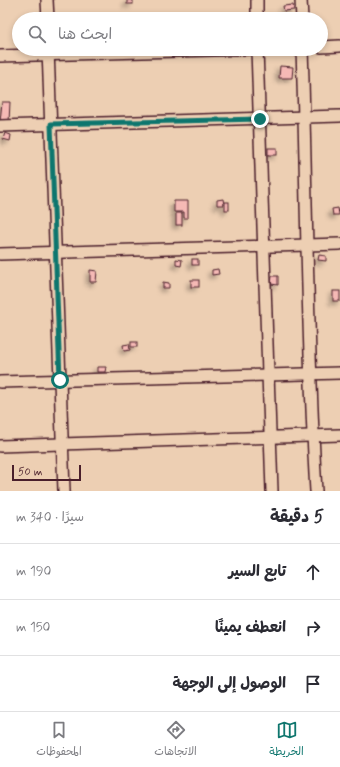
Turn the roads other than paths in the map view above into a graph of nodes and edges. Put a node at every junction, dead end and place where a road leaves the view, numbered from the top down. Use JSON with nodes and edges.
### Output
{"nodes":[{"id":1,"x":47,"y":0,"type":"edge"},
{"id":2,"x":256,"y":0,"type":"edge"},
{"id":3,"x":301,"y":0,"type":"edge"},
{"id":4,"x":48,"y":12,"type":"edge"},
{"id":5,"x":257,"y":12,"type":"edge"},
{"id":6,"x":302,"y":12,"type":"edge"},
{"id":7,"x":340,"y":46,"type":"edge"},
{"id":8,"x":328,"y":47,"type":"edge"},
{"id":9,"x":12,"y":55,"type":"edge"},
{"id":10,"x":0,"y":56,"type":"edge"},
{"id":11,"x":48,"y":56,"type":"edge"},
{"id":12,"x":257,"y":56,"type":"edge"},
{"id":13,"x":302,"y":56,"type":"edge"},
{"id":14,"x":340,"y":116,"type":"edge"},
{"id":15,"x":304,"y":117,"type":"junction"},
{"id":16,"x":260,"y":119,"type":"junction"},
{"id":17,"x":51,"y":124,"type":"junction"},
{"id":18,"x":0,"y":126,"type":"edge"},
{"id":19,"x":340,"y":244,"type":"edge"},
{"id":20,"x":307,"y":245,"type":"junction"},
{"id":21,"x":264,"y":247,"type":"junction"},
{"id":22,"x":54,"y":252,"type":"junction"},
{"id":23,"x":0,"y":254,"type":"edge"},
{"id":24,"x":340,"y":373,"type":"edge"},
{"id":25,"x":311,"y":374,"type":"junction"},
{"id":26,"x":269,"y":376,"type":"junction"},
{"id":27,"x":60,"y":380,"type":"junction"},
{"id":28,"x":0,"y":382,"type":"edge"},
{"id":29,"x":340,"y":435,"type":"edge"},
{"id":30,"x":313,"y":436,"type":"junction"},
{"id":31,"x":271,"y":438,"type":"junction"},
{"id":32,"x":62,"y":443,"type":"junction"},
{"id":33,"x":0,"y":446,"type":"edge"},
{"id":34,"x":64,"y":491,"type":"edge"},
{"id":35,"x":272,"y":491,"type":"edge"},
{"id":36,"x":316,"y":491,"type":"edge"}],
"edges":[{"from":1,"to":4,"type":"street"},
{"from":2,"to":5,"type":"street"},
{"from":3,"to":6,"type":"street"},
{"from":7,"to":8,"type":"street"},
{"from":9,"to":10,"type":"street"},
{"from":11,"to":17,"type":"street"},
{"from":12,"to":16,"type":"street"},
{"from":13,"to":15,"type":"street"},
{"from":14,"to":15,"type":"street"},
{"from":15,"to":16,"type":"street"},
{"from":15,"to":20,"type":"street"},
{"from":16,"to":17,"type":"street"},
{"from":16,"to":21,"type":"street"},
{"from":17,"to":18,"type":"street"},
{"from":17,"to":22,"type":"street"},
{"from":19,"to":20,"type":"street"},
{"from":20,"to":21,"type":"street"},
{"from":20,"to":25,"type":"street"},
{"from":21,"to":22,"type":"street"},
{"from":21,"to":26,"type":"street"},
{"from":22,"to":23,"type":"street"},
{"from":22,"to":27,"type":"street"},
{"from":24,"to":25,"type":"street"},
{"from":25,"to":26,"type":"street"},
{"from":25,"to":30,"type":"street"},
{"from":26,"to":27,"type":"street"},
{"from":26,"to":31,"type":"street"},
{"from":27,"to":28,"type":"street"},
{"from":27,"to":32,"type":"street"},
{"from":29,"to":30,"type":"street"},
{"from":30,"to":31,"type":"street"},
{"from":30,"to":36,"type":"street"},
{"from":31,"to":32,"type":"street"},
{"from":31,"to":35,"type":"street"},
{"from":32,"to":33,"type":"street"},
{"from":32,"to":34,"type":"street"}]}
